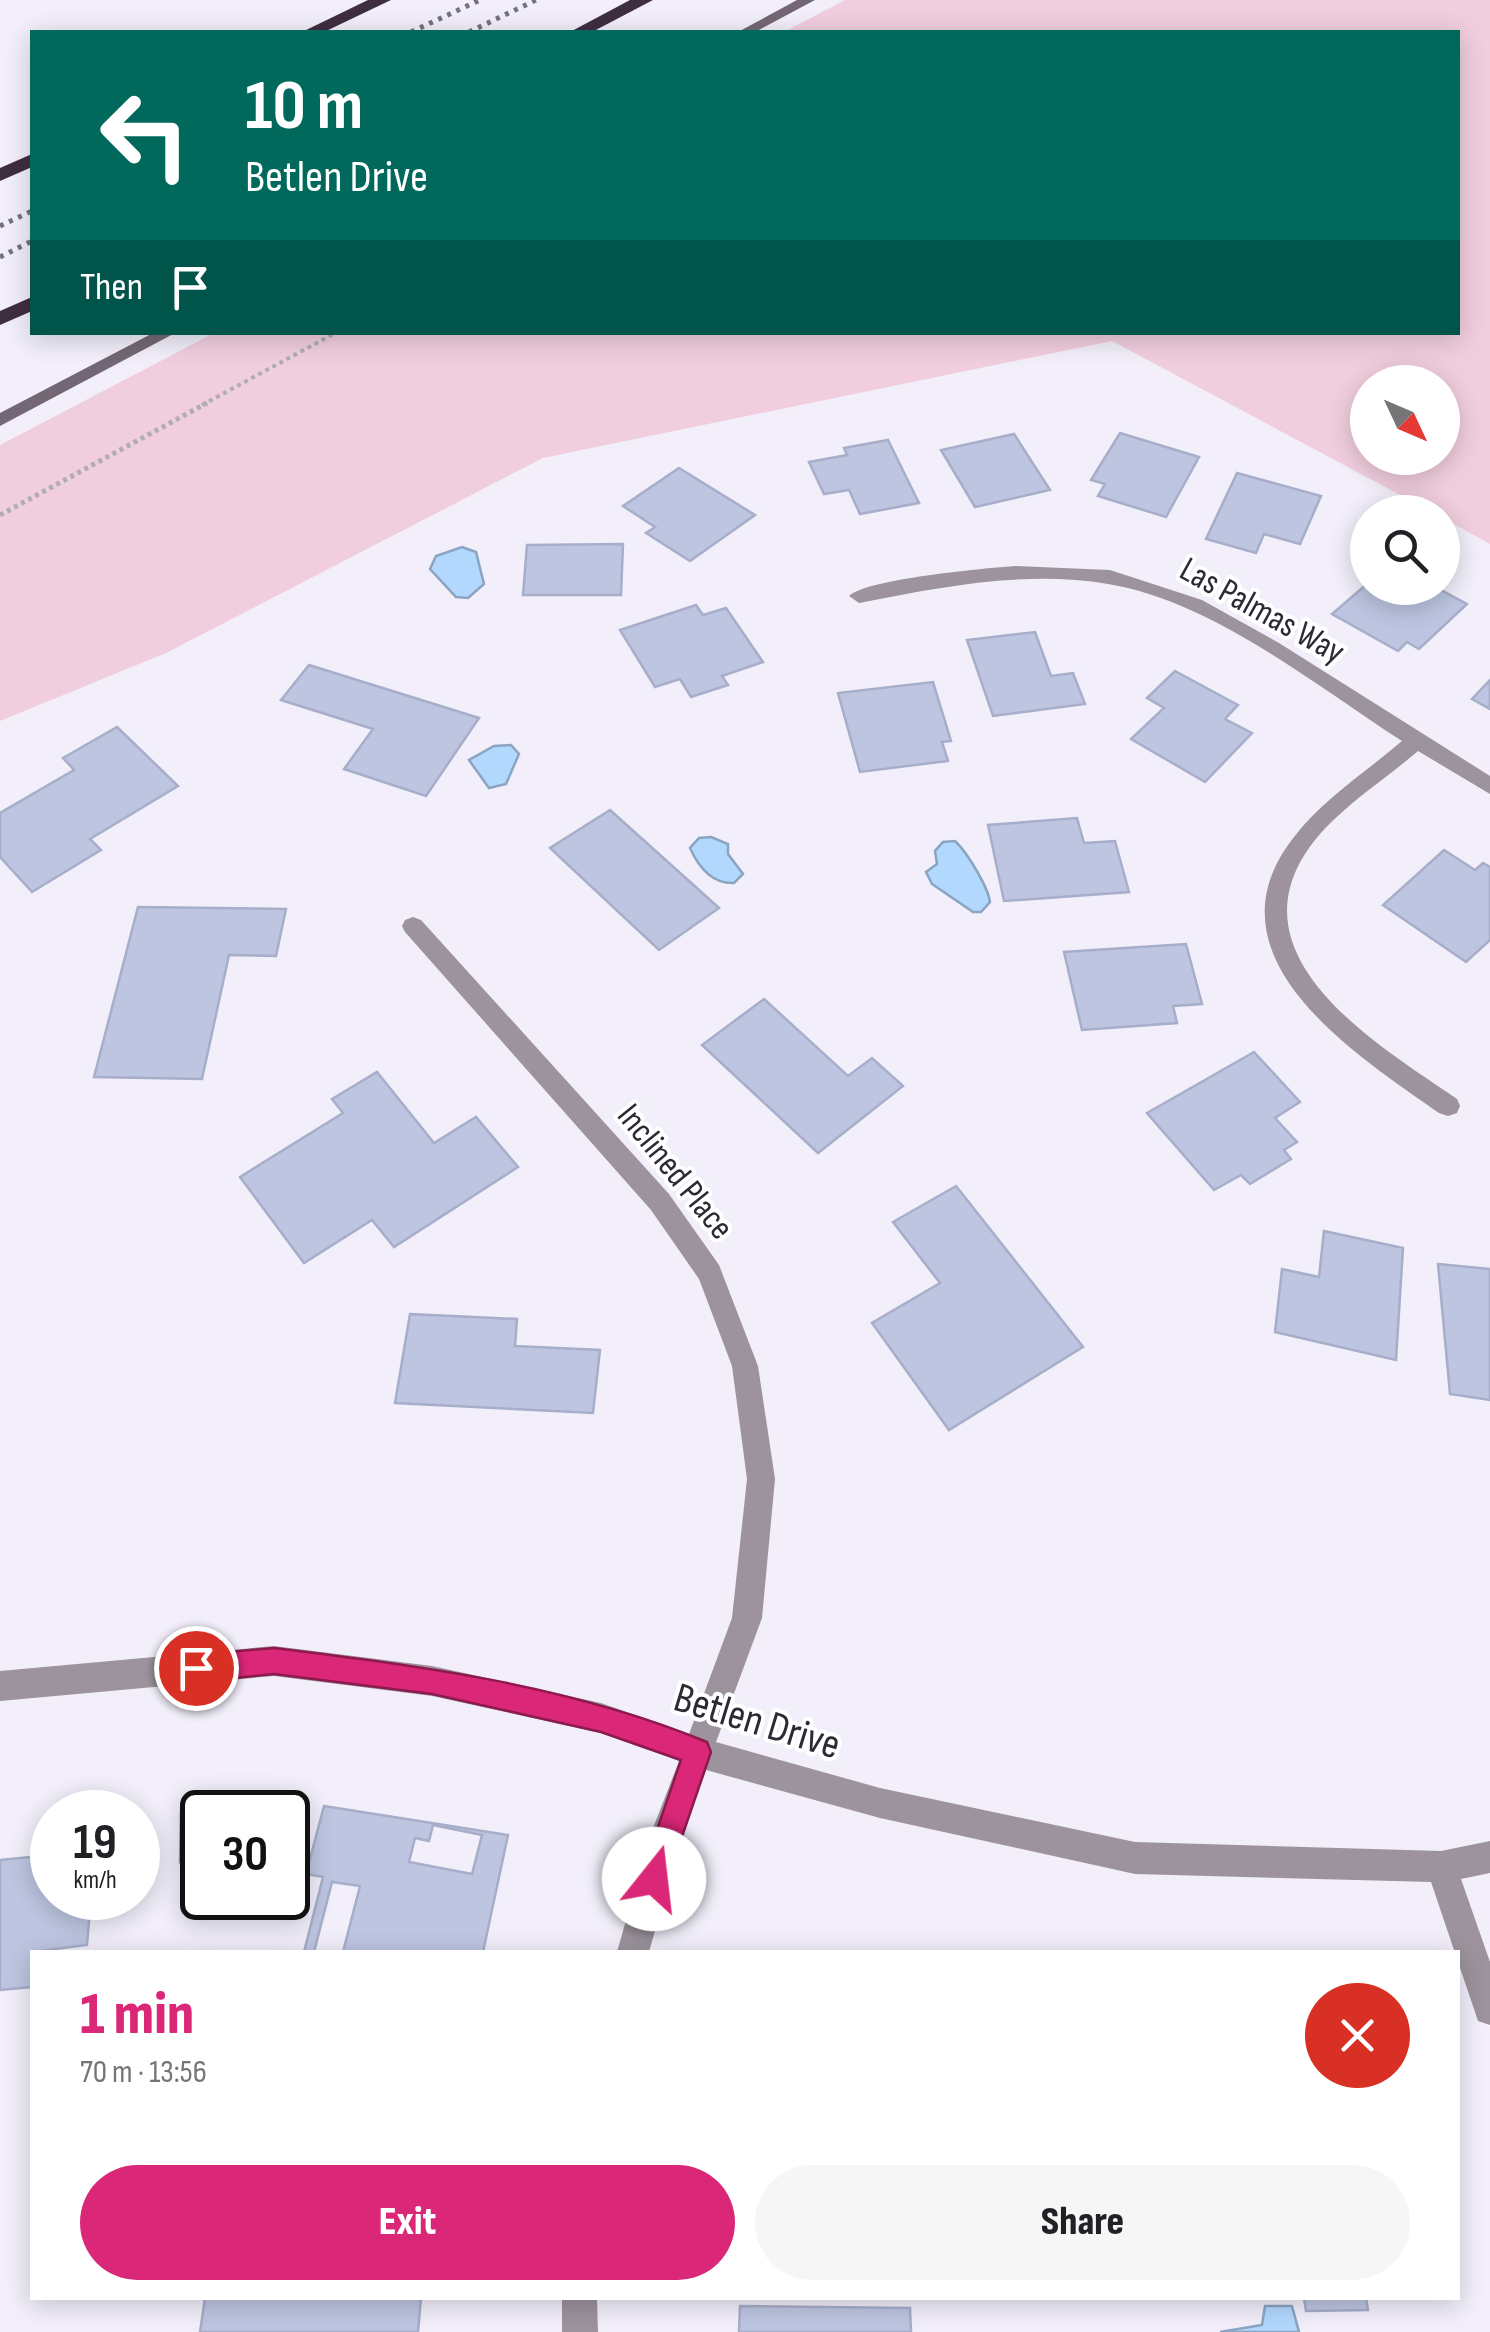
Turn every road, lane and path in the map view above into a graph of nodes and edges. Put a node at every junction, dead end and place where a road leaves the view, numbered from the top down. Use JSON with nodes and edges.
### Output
{"nodes":[{"id":1,"x":382,"y":0,"type":"edge"},
{"id":2,"x":644,"y":0,"type":"edge"},
{"id":3,"x":808,"y":0,"type":"edge"},
{"id":4,"x":316,"y":30,"type":"edge"},
{"id":5,"x":582,"y":30,"type":"edge"},
{"id":6,"x":750,"y":30,"type":"edge"},
{"id":7,"x":30,"y":161,"type":"edge"},
{"id":8,"x":0,"y":175,"type":"edge"},
{"id":9,"x":30,"y":304,"type":"edge"},
{"id":10,"x":0,"y":319,"type":"edge"},
{"id":11,"x":163,"y":335,"type":"edge"},
{"id":12,"x":331,"y":335,"type":"edge"},
{"id":13,"x":0,"y":420,"type":"edge"},
{"id":14,"x":0,"y":515,"type":"edge"},
{"id":15,"x":859,"y":596,"type":"dead end"},
{"id":16,"x":1418,"y":740,"type":"junction"},
{"id":17,"x":1490,"y":786,"type":"edge"},
{"id":18,"x":413,"y":926,"type":"dead end"},
{"id":19,"x":1448,"y":1106,"type":"dead end"},
{"id":20,"x":0,"y":1686,"type":"edge"},
{"id":21,"x":697,"y":1752,"type":"junction"},
{"id":22,"x":1490,"y":1856,"type":"edge"},
{"id":23,"x":1441,"y":1867,"type":"junction"},
{"id":24,"x":634,"y":1950,"type":"edge"},
{"id":25,"x":1490,"y":2009,"type":"edge"},
{"id":26,"x":580,"y":2300,"type":"edge"},
{"id":27,"x":580,"y":2332,"type":"edge"}],
"edges":[{"from":1,"to":4,"type":"highway"},
{"from":2,"to":5,"type":"highway"},
{"from":3,"to":6,"type":"street"},
{"from":7,"to":8,"type":"highway"},
{"from":9,"to":10,"type":"highway"},
{"from":11,"to":13,"type":"street"},
{"from":12,"to":14,"type":"path"},
{"from":15,"to":16,"type":"street","name":"Las Palmas Way"},
{"from":16,"to":17,"type":"street","name":"Las Palmas Way"},
{"from":16,"to":19,"type":"street"},
{"from":18,"to":21,"type":"street","name":"Inclined Place"},
{"from":20,"to":21,"type":"street","name":"Betlen Drive"},
{"from":21,"to":23,"type":"street","name":"Betlen Drive"},
{"from":21,"to":24,"type":"street","name":"Inclined Place"},
{"from":22,"to":23,"type":"street","name":"Betlen Drive"},
{"from":23,"to":25,"type":"street"},
{"from":26,"to":27,"type":"street"}]}
